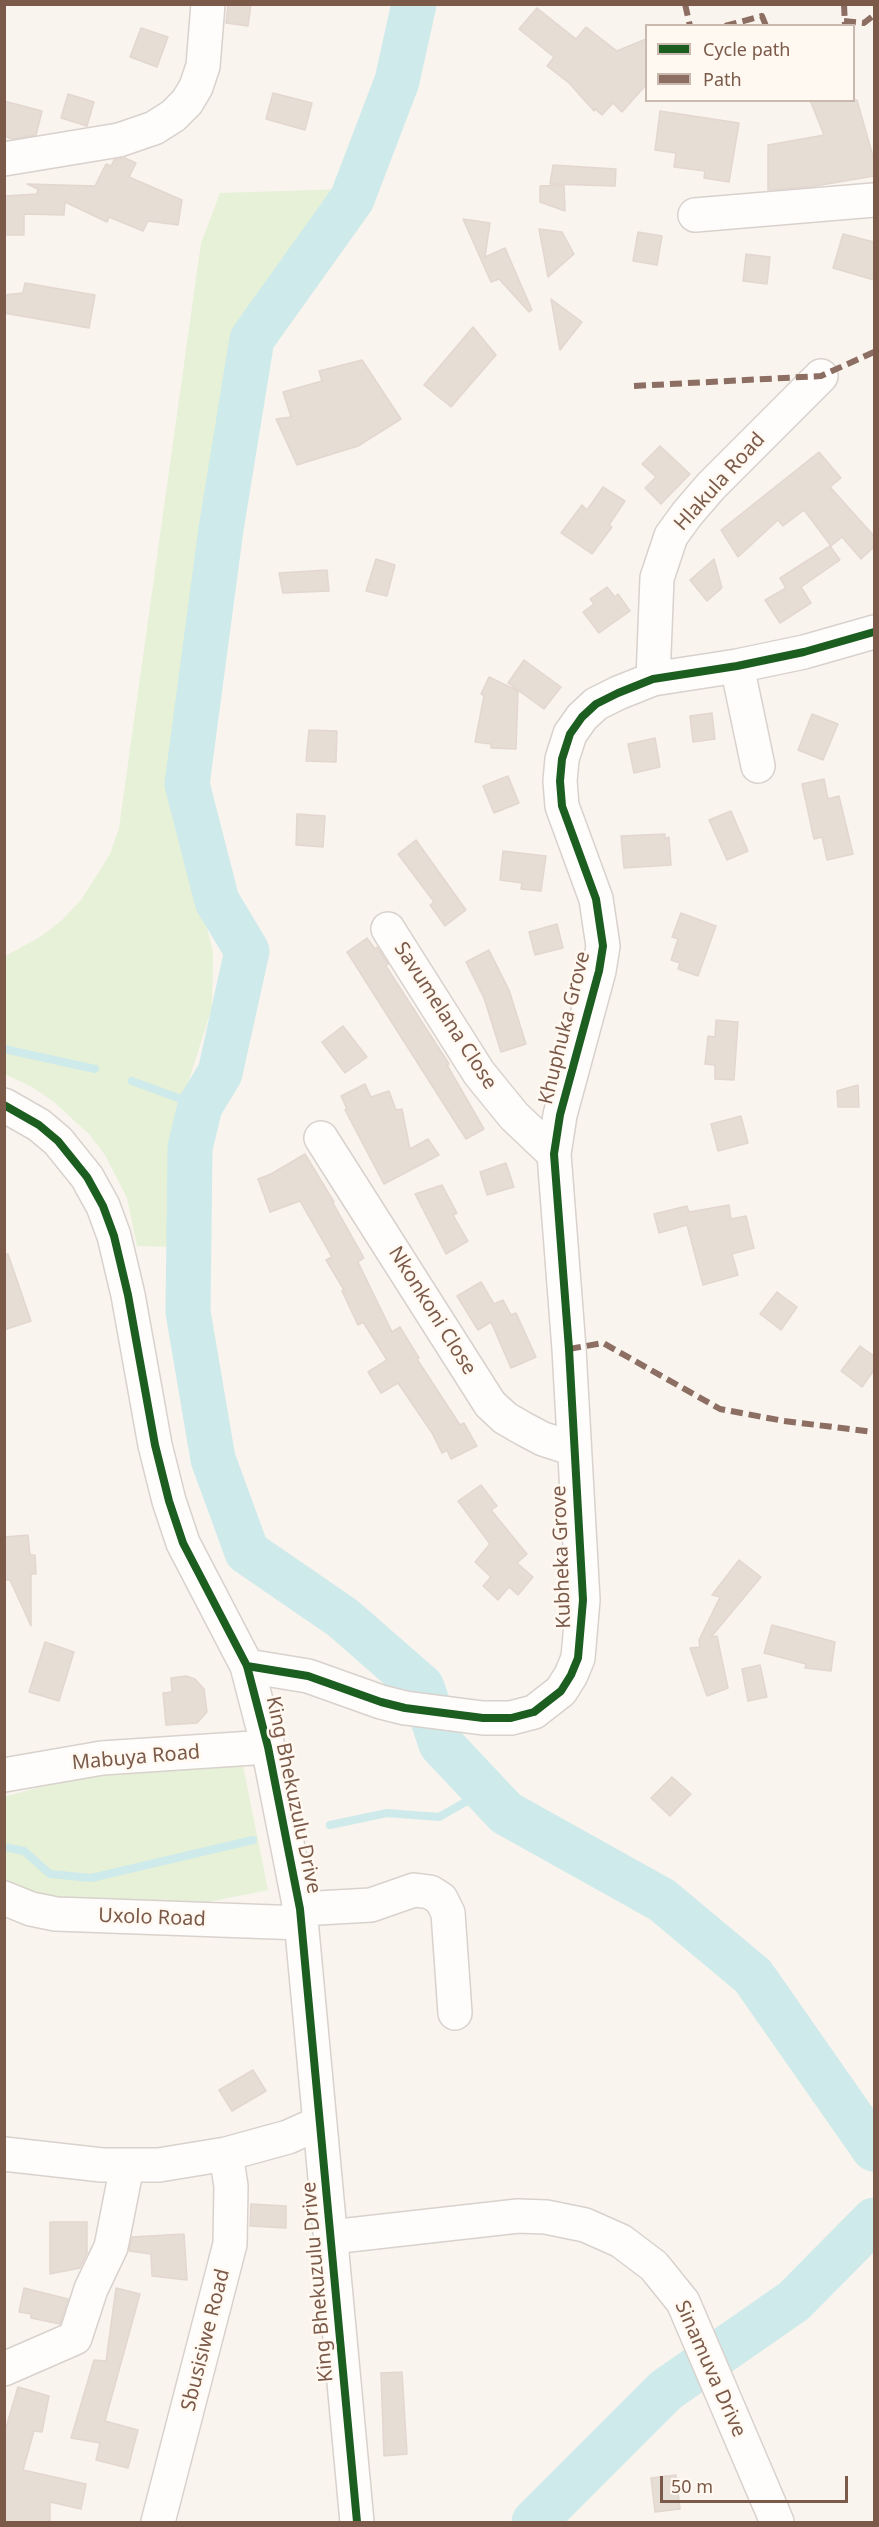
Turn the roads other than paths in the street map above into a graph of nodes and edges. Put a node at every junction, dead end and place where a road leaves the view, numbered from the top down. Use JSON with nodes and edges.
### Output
{"nodes":[{"id":1,"x":208,"y":4,"type":"edge"},
{"id":2,"x":4,"y":159,"type":"edge"},
{"id":3,"x":874,"y":200,"type":"edge"},
{"id":4,"x":695,"y":215,"type":"dead end"},
{"id":5,"x":821,"y":376,"type":"dead end"},
{"id":6,"x":874,"y":632,"type":"edge"},
{"id":7,"x":737,"y":666,"type":"junction"},
{"id":8,"x":653,"y":679,"type":"junction"},
{"id":9,"x":758,"y":766,"type":"dead end"},
{"id":10,"x":388,"y":929,"type":"dead end"},
{"id":11,"x":4,"y":1106,"type":"edge"},
{"id":12,"x":321,"y":1138,"type":"dead end"},
{"id":13,"x":554,"y":1154,"type":"junction"},
{"id":14,"x":574,"y":1449,"type":"junction"},
{"id":15,"x":247,"y":1666,"type":"junction"},
{"id":16,"x":268,"y":1747,"type":"junction"},
{"id":17,"x":4,"y":1775,"type":"edge"},
{"id":18,"x":4,"y":1898,"type":"edge"},
{"id":19,"x":301,"y":1916,"type":"junction"},
{"id":20,"x":454,"y":2013,"type":"dead end"},
{"id":21,"x":319,"y":2123,"type":"junction"},
{"id":22,"x":4,"y":2154,"type":"edge"},
{"id":23,"x":226,"y":2154,"type":"junction"},
{"id":24,"x":127,"y":2166,"type":"junction"},
{"id":25,"x":331,"y":2237,"type":"junction"},
{"id":26,"x":4,"y":2369,"type":"edge"},
{"id":27,"x":158,"y":2523,"type":"edge"},
{"id":28,"x":357,"y":2523,"type":"edge"},
{"id":29,"x":777,"y":2523,"type":"edge"}],
"edges":[{"from":1,"to":2,"type":"street"},
{"from":3,"to":4,"type":"street"},
{"from":5,"to":8,"type":"street","name":"Hlakula Road"},
{"from":6,"to":7,"type":"street","name":"Khuphuka Grove"},
{"from":7,"to":8,"type":"street","name":"Khuphuka Grove"},
{"from":7,"to":9,"type":"street"},
{"from":8,"to":13,"type":"street","name":"Khuphuka Grove"},
{"from":10,"to":13,"type":"street","name":"Savumelana Close"},
{"from":11,"to":15,"type":"street","name":"King Bhekuzulu Drive"},
{"from":12,"to":14,"type":"street","name":"Nkonkoni Close"},
{"from":13,"to":14,"type":"street","name":"Khuphuka Grove"},
{"from":14,"to":15,"type":"street","name":"Kubheka Grove"},
{"from":15,"to":16,"type":"street","name":"King Bhekuzulu Drive"},
{"from":16,"to":17,"type":"street","name":"Mabuya Road"},
{"from":16,"to":19,"type":"street","name":"King Bhekuzulu Drive"},
{"from":18,"to":19,"type":"street","name":"Uxolo Road"},
{"from":19,"to":20,"type":"street","name":"Uxolo Road"},
{"from":19,"to":21,"type":"street","name":"King Bhekuzulu Drive"},
{"from":21,"to":23,"type":"street"},
{"from":21,"to":25,"type":"street","name":"King Bhekuzulu Drive"},
{"from":22,"to":24,"type":"street"},
{"from":23,"to":24,"type":"street"},
{"from":23,"to":27,"type":"street","name":"Sbusisiwe Road"},
{"from":24,"to":26,"type":"street"},
{"from":25,"to":28,"type":"street","name":"King Bhekuzulu Drive"},
{"from":25,"to":29,"type":"street","name":"Sinamuva Drive"}]}
